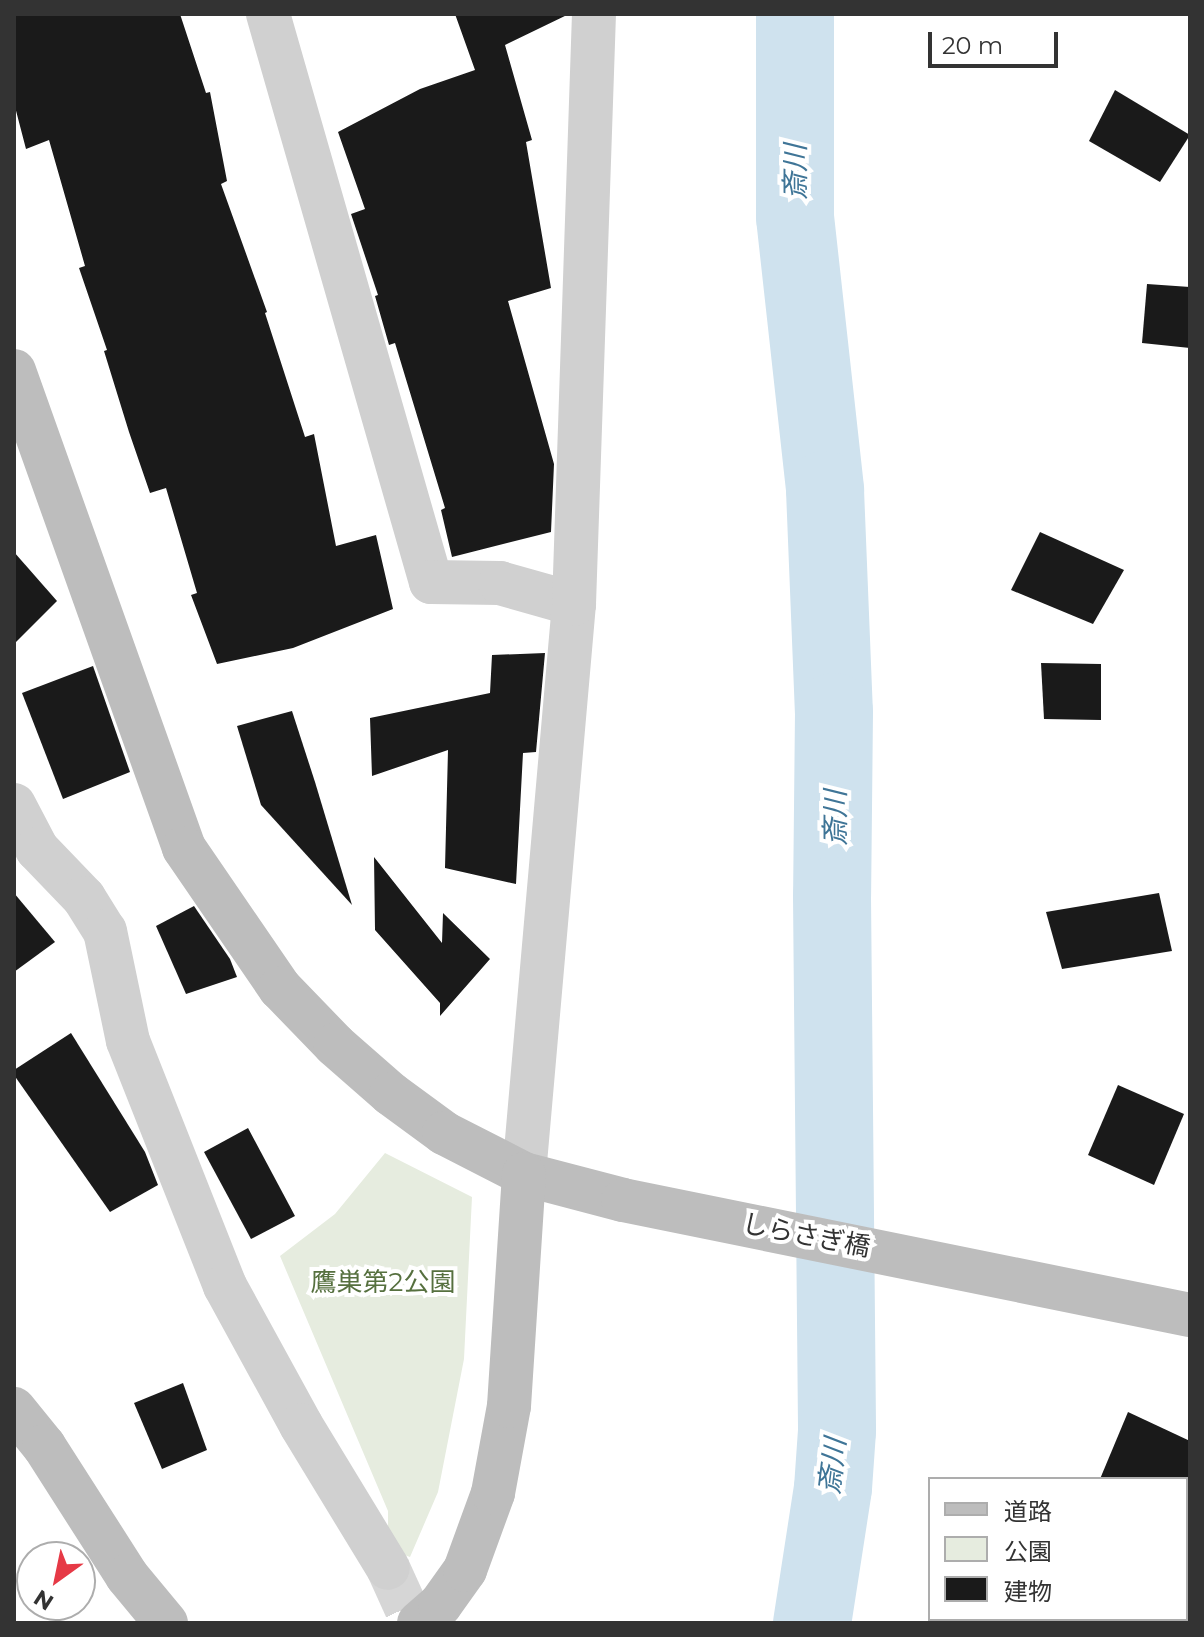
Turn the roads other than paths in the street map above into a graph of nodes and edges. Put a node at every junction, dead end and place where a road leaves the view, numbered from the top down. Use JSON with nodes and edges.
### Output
{"nodes":[{"id":1,"x":268,"y":14,"type":"edge"},
{"id":2,"x":594,"y":14,"type":"edge"},
{"id":3,"x":14,"y":371,"type":"edge"},
{"id":4,"x":574,"y":604,"type":"junction"},
{"id":5,"x":14,"y":805,"type":"edge"},
{"id":6,"x":524,"y":1174,"type":"junction"},
{"id":7,"x":1190,"y":1315,"type":"edge"},
{"id":8,"x":14,"y":1409,"type":"edge"},
{"id":9,"x":388,"y":1568,"type":"tunnel mouth"},
{"id":10,"x":166,"y":1623,"type":"edge"},
{"id":11,"x":419,"y":1623,"type":"edge"}],
"edges":[{"from":1,"to":4,"type":"street"},
{"from":2,"to":4,"type":"street"},
{"from":3,"to":6,"type":"street","name":"しらさぎ橋"},
{"from":4,"to":6,"type":"street"},
{"from":5,"to":9,"type":"street"},
{"from":6,"to":7,"type":"street","name":"しらさぎ橋"},
{"from":6,"to":11,"type":"street"},
{"from":8,"to":10,"type":"street"}]}
